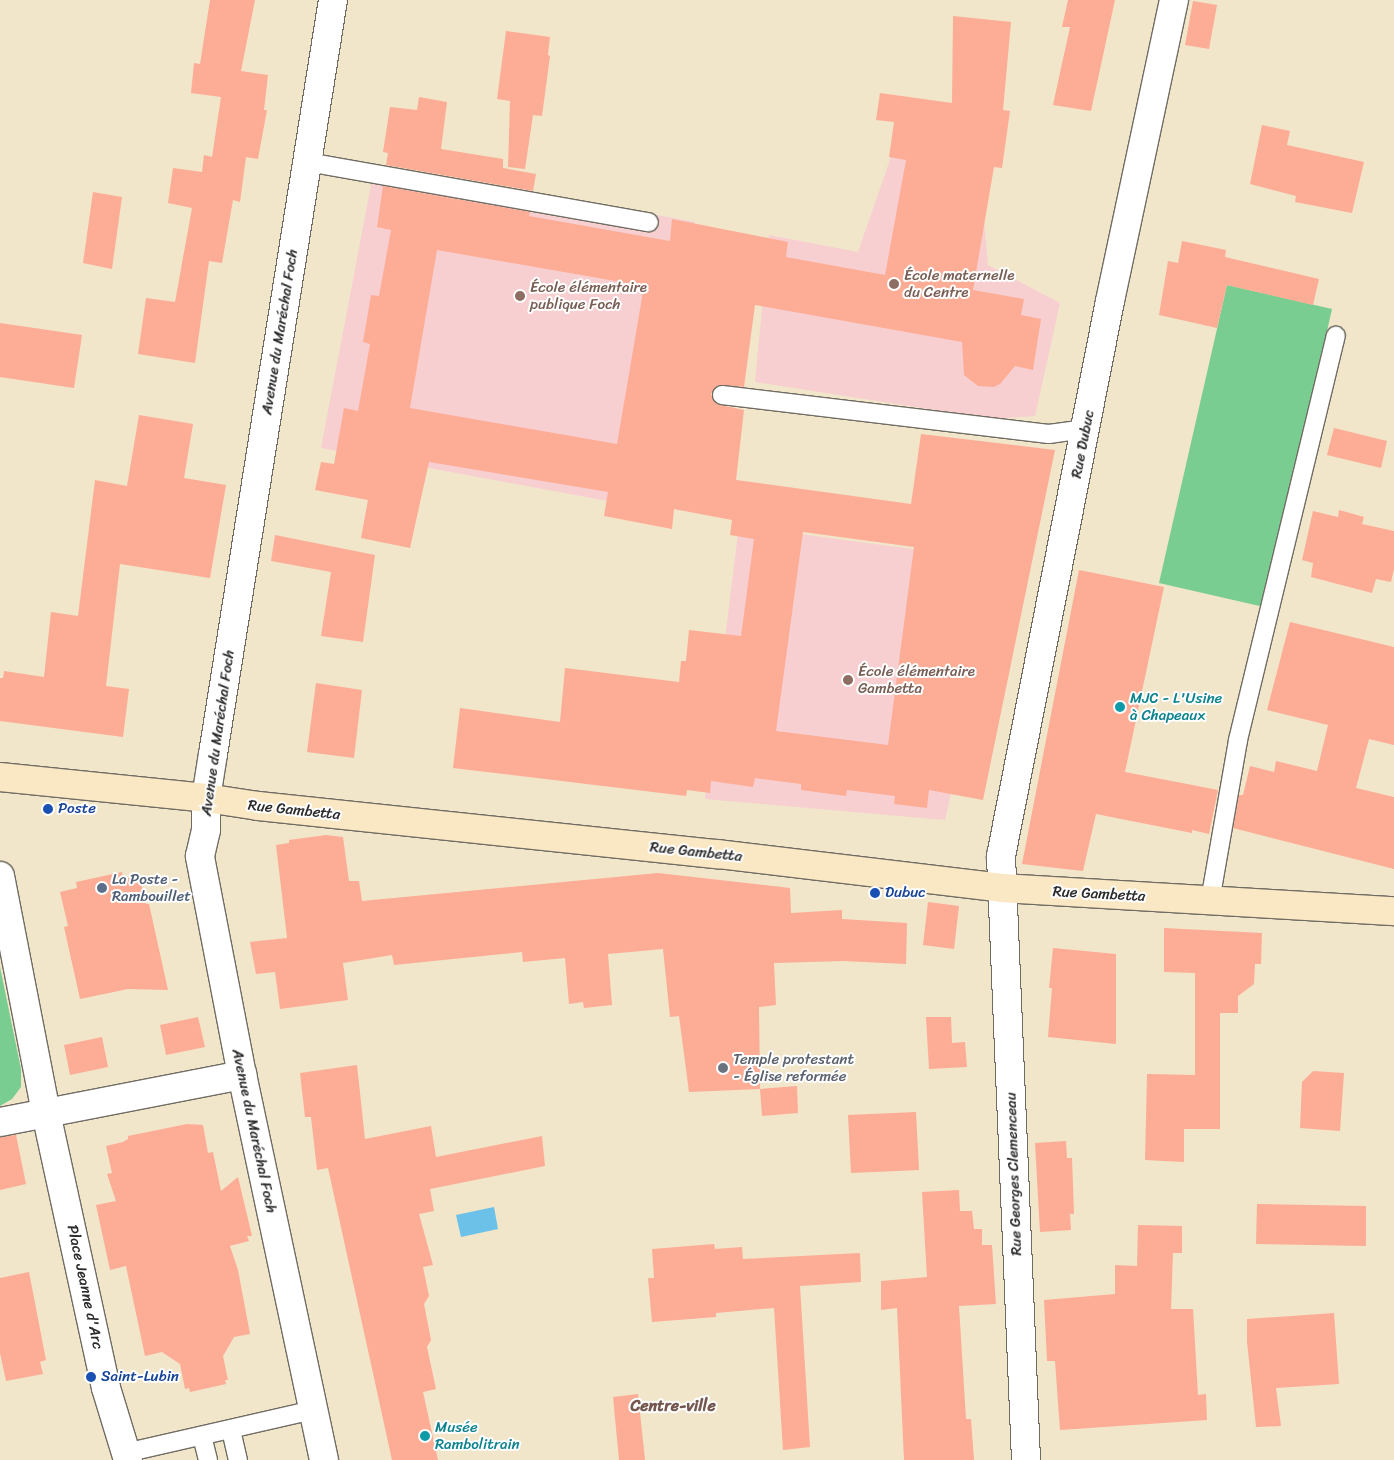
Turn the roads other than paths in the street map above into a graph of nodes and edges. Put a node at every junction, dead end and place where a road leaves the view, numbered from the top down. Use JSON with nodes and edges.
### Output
{"nodes":[{"id":1,"x":333,"y":0,"type":"edge"},
{"id":2,"x":1174,"y":0,"type":"edge"},
{"id":3,"x":307,"y":162,"type":"junction"},
{"id":4,"x":649,"y":222,"type":"dead end"},
{"id":5,"x":1336,"y":336,"type":"dead end"},
{"id":6,"x":722,"y":395,"type":"dead end"},
{"id":7,"x":1086,"y":429,"type":"junction"},
{"id":8,"x":0,"y":777,"type":"edge"},
{"id":9,"x":206,"y":798,"type":"junction"},
{"id":10,"x":0,"y":876,"type":"edge"},
{"id":11,"x":1003,"y":888,"type":"junction"},
{"id":12,"x":1210,"y":901,"type":"junction"},
{"id":13,"x":1394,"y":911,"type":"edge"},
{"id":14,"x":242,"y":1075,"type":"junction"},
{"id":15,"x":46,"y":1113,"type":"junction"},
{"id":16,"x":0,"y":1122,"type":"edge"},
{"id":17,"x":313,"y":1410,"type":"junction"},
{"id":18,"x":231,"y":1430,"type":"junction"},
{"id":19,"x":202,"y":1436,"type":"junction"},
{"id":20,"x":126,"y":1456,"type":"edge"},
{"id":21,"x":208,"y":1460,"type":"edge"},
{"id":22,"x":238,"y":1460,"type":"edge"},
{"id":23,"x":324,"y":1460,"type":"edge"},
{"id":24,"x":1026,"y":1460,"type":"edge"}],
"edges":[{"from":1,"to":3,"type":"street","name":"Avenue du Maréchal Foch"},
{"from":2,"to":7,"type":"street","name":"Rue Dubuc"},
{"from":3,"to":4,"type":"lane"},
{"from":3,"to":9,"type":"street","name":"Avenue du Maréchal Foch"},
{"from":5,"to":12,"type":"lane"},
{"from":6,"to":7,"type":"lane"},
{"from":7,"to":11,"type":"street","name":"Rue Dubuc"},
{"from":8,"to":9,"type":"main road","name":"Rue Gambetta"},
{"from":9,"to":11,"type":"main road","name":"Rue Gambetta"},
{"from":9,"to":14,"type":"street","name":"Avenue du Maréchal Foch"},
{"from":10,"to":15,"type":"street","name":"Place Jeanne d'Arc"},
{"from":11,"to":12,"type":"main road","name":"Rue Gambetta"},
{"from":11,"to":24,"type":"street","name":"Rue Georges Clemenceau"},
{"from":12,"to":13,"type":"main road","name":"Rue Gambetta"},
{"from":14,"to":15,"type":"street"},
{"from":14,"to":17,"type":"street","name":"Avenue du Maréchal Foch"},
{"from":15,"to":16,"type":"street"},
{"from":15,"to":20,"type":"street","name":"Place Jeanne d'Arc"},
{"from":17,"to":18,"type":"lane"},
{"from":17,"to":23,"type":"street","name":"Avenue du Maréchal Foch"},
{"from":18,"to":19,"type":"lane"},
{"from":18,"to":22,"type":"lane"},
{"from":19,"to":20,"type":"lane"},
{"from":19,"to":21,"type":"lane"}]}
